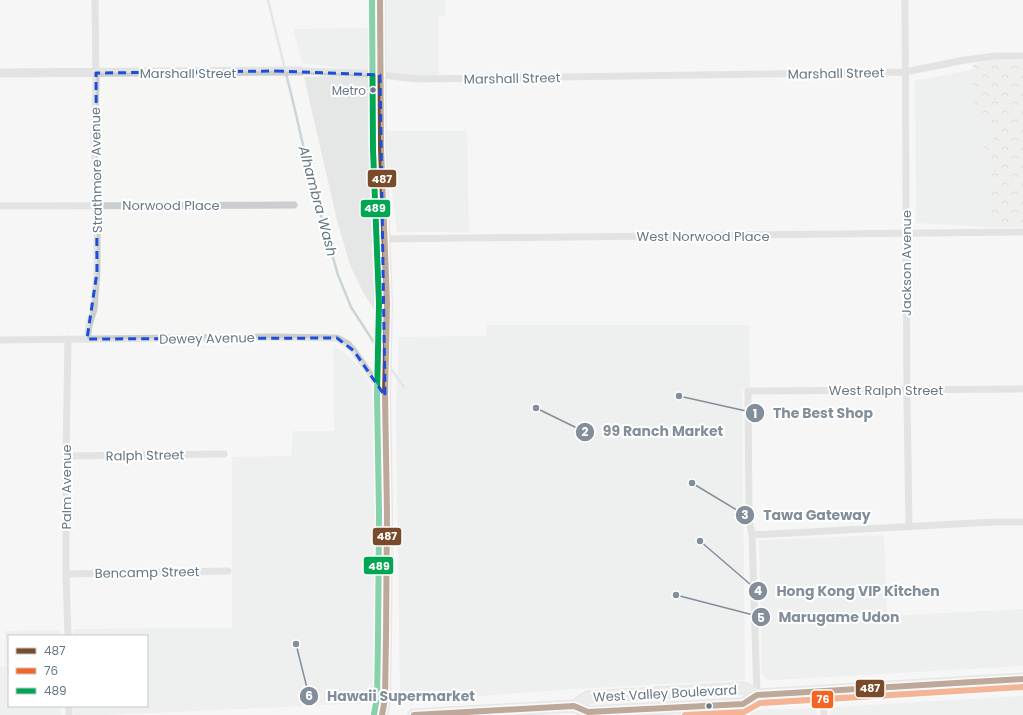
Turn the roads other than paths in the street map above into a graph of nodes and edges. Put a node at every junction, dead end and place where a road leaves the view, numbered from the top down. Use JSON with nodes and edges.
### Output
{"nodes":[{"id":1,"x":95,"y":0,"type":"edge"},
{"id":2,"x":380,"y":0,"type":"edge"},
{"id":3,"x":905,"y":0,"type":"edge"},
{"id":4,"x":1023,"y":56,"type":"edge"},
{"id":5,"x":301,"y":71,"type":"joint"},
{"id":6,"x":905,"y":72,"type":"junction"},
{"id":7,"x":0,"y":73,"type":"edge"},
{"id":8,"x":96,"y":73,"type":"junction"},
{"id":9,"x":380,"y":75,"type":"junction"},
{"id":10,"x":294,"y":205,"type":"dead end"},
{"id":11,"x":0,"y":206,"type":"edge"},
{"id":12,"x":97,"y":206,"type":"junction"},
{"id":13,"x":1023,"y":232,"type":"edge"},
{"id":14,"x":906,"y":234,"type":"junction"},
{"id":15,"x":384,"y":239,"type":"junction"},
{"id":16,"x":68,"y":339,"type":"junction"},
{"id":17,"x":88,"y":339,"type":"junction"},
{"id":18,"x":0,"y":340,"type":"edge"},
{"id":19,"x":1023,"y":389,"type":"edge"},
{"id":20,"x":906,"y":391,"type":"junction"},
{"id":21,"x":385,"y":396,"type":"junction"},
{"id":22,"x":224,"y":454,"type":"dead end"},
{"id":23,"x":66,"y":456,"type":"junction"},
{"id":24,"x":1023,"y":522,"type":"edge"},
{"id":25,"x":909,"y":527,"type":"junction"},
{"id":26,"x":752,"y":535,"type":"junction"},
{"id":27,"x":228,"y":571,"type":"dead end"},
{"id":28,"x":66,"y":574,"type":"junction"},
{"id":29,"x":68,"y":635,"type":"edge"},
{"id":30,"x":1023,"y":679,"type":"edge"},
{"id":31,"x":823,"y":691,"type":"junction"},
{"id":32,"x":756,"y":695,"type":"junction"},
{"id":33,"x":575,"y":710,"type":"edge"},
{"id":34,"x":382,"y":715,"type":"edge"},
{"id":35,"x":414,"y":715,"type":"edge"},
{"id":36,"x":824,"y":715,"type":"edge"}],
"edges":[{"from":1,"to":8,"type":"street","name":"Strathmore Avenue"},
{"from":2,"to":9,"type":"main road"},
{"from":3,"to":6,"type":"street","name":"Jackson Avenue"},
{"from":4,"to":6,"type":"street","name":"Marshall Street"},
{"from":5,"to":8,"type":"street","name":"Marshall Street"},
{"from":5,"to":9,"type":"street","name":"Marshall Street"},
{"from":6,"to":9,"type":"street","name":"Marshall Street"},
{"from":6,"to":14,"type":"street","name":"Jackson Avenue"},
{"from":7,"to":8,"type":"street","name":"Marshall Street"},
{"from":8,"to":12,"type":"street","name":"Strathmore Avenue"},
{"from":9,"to":15,"type":"main road"},
{"from":10,"to":12,"type":"street","name":"Norwood Place"},
{"from":11,"to":12,"type":"street","name":"Norwood Place"},
{"from":12,"to":17,"type":"street","name":"Strathmore Avenue"},
{"from":13,"to":14,"type":"street","name":"West Norwood Place"},
{"from":14,"to":15,"type":"street","name":"West Norwood Place"},
{"from":14,"to":20,"type":"street","name":"Jackson Avenue"},
{"from":15,"to":21,"type":"main road"},
{"from":16,"to":17,"type":"street","name":"Dewey Avenue"},
{"from":16,"to":18,"type":"street","name":"Dewey Avenue"},
{"from":16,"to":23,"type":"street","name":"Palm Avenue"},
{"from":17,"to":21,"type":"street","name":"Dewey Avenue"},
{"from":19,"to":20,"type":"street","name":"West Ralph Street"},
{"from":20,"to":25,"type":"street","name":"Jackson Avenue"},
{"from":20,"to":26,"type":"street","name":"West Ralph Street"},
{"from":21,"to":34,"type":"main road"},
{"from":22,"to":23,"type":"street","name":"Ralph Street"},
{"from":23,"to":28,"type":"street","name":"Palm Avenue"},
{"from":24,"to":25,"type":"street"},
{"from":25,"to":26,"type":"street"},
{"from":26,"to":32,"type":"street"},
{"from":27,"to":28,"type":"street","name":"Bencamp Street"},
{"from":28,"to":29,"type":"street","name":"Palm Avenue"},
{"from":30,"to":31,"type":"main road","name":"West Valley Boulevard"},
{"from":31,"to":32,"type":"main road","name":"West Valley Boulevard"},
{"from":31,"to":36,"type":"street"},
{"from":32,"to":33,"type":"main road","name":"West Valley Boulevard"},
{"from":33,"to":35,"type":"main road","name":"West Valley Boulevard"}]}
